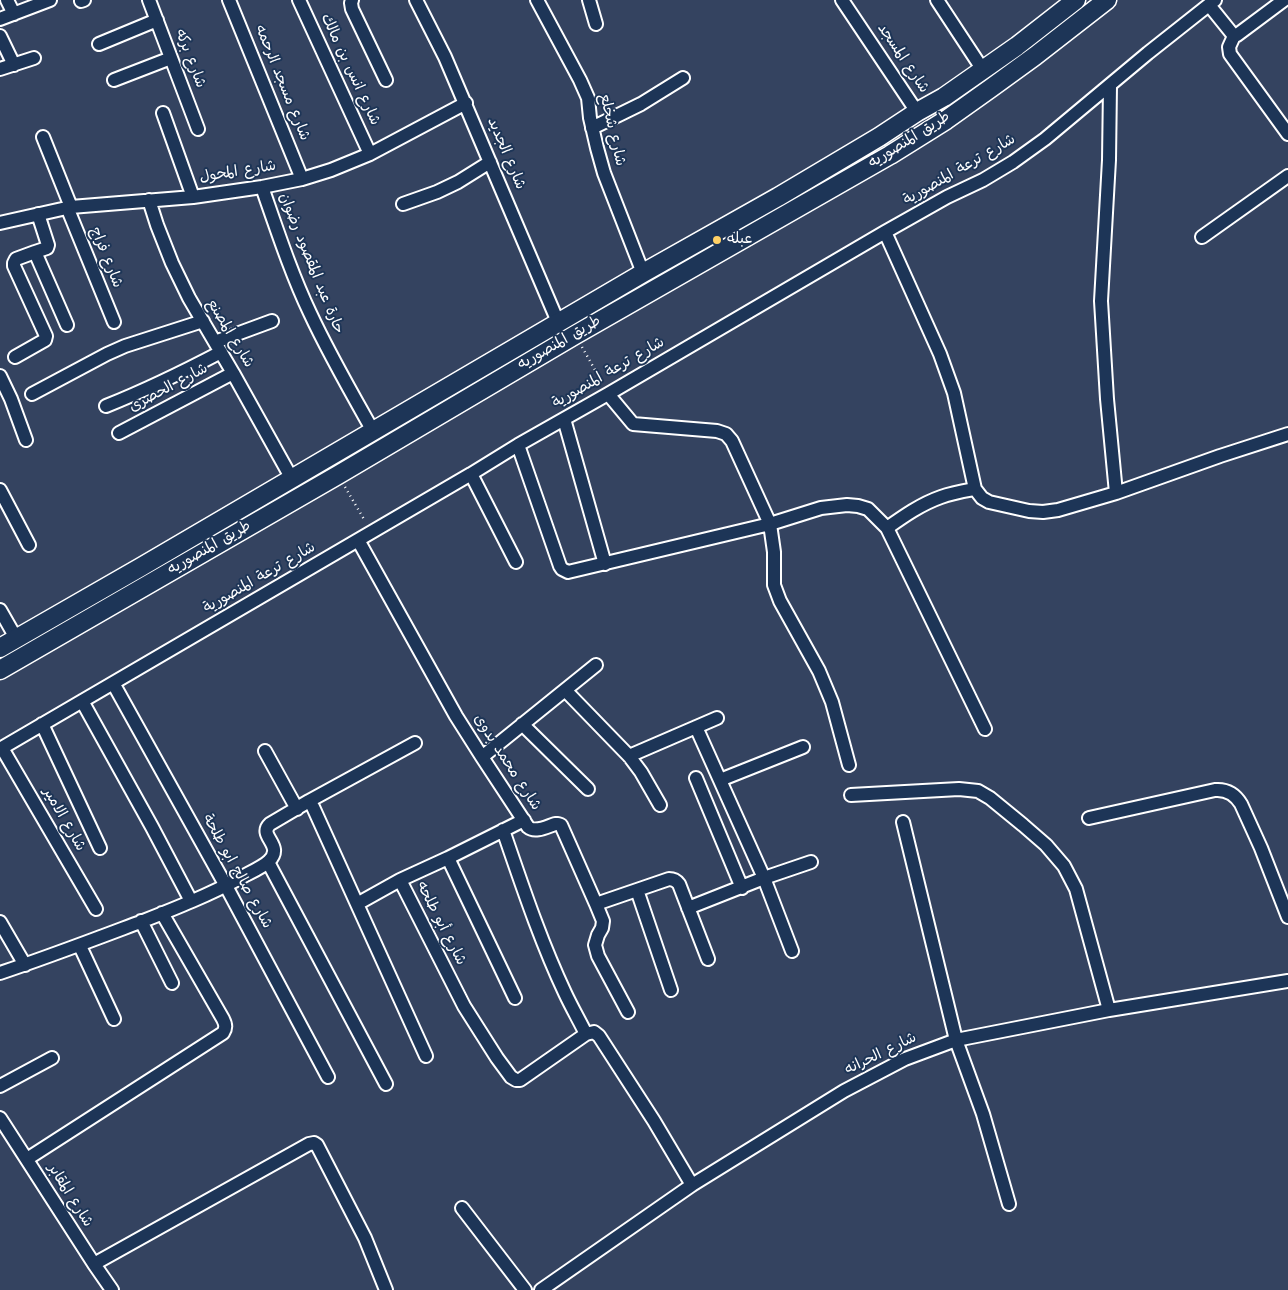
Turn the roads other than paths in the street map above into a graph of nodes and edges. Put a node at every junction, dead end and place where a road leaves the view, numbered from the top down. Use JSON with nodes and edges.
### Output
{"nodes":[{"id":1,"x":7,"y":0,"type":"edge"},
{"id":2,"x":50,"y":0,"type":"edge"},
{"id":3,"x":149,"y":0,"type":"edge"},
{"id":4,"x":229,"y":0,"type":"edge"},
{"id":5,"x":298,"y":0,"type":"edge"},
{"id":6,"x":352,"y":0,"type":"edge"},
{"id":7,"x":416,"y":0,"type":"edge"},
{"id":8,"x":537,"y":0,"type":"edge"},
{"id":9,"x":589,"y":0,"type":"edge"},
{"id":10,"x":842,"y":0,"type":"edge"},
{"id":11,"x":937,"y":0,"type":"edge"},
{"id":12,"x":1076,"y":0,"type":"edge"},
{"id":13,"x":1107,"y":0,"type":"edge"},
{"id":14,"x":1284,"y":0,"type":"edge"},
{"id":15,"x":1212,"y":3,"type":"edge"},
{"id":16,"x":14,"y":14,"type":"junction"},
{"id":17,"x":0,"y":19,"type":"edge"},
{"id":18,"x":157,"y":20,"type":"junction"},
{"id":19,"x":596,"y":24,"type":"dead end"},
{"id":20,"x":0,"y":36,"type":"edge"},
{"id":21,"x":1234,"y":36,"type":"junction"},
{"id":22,"x":99,"y":44,"type":"dead end"},
{"id":23,"x":34,"y":58,"type":"dead end"},
{"id":24,"x":171,"y":58,"type":"junction"},
{"id":25,"x":14,"y":65,"type":"junction"},
{"id":26,"x":0,"y":69,"type":"edge"},
{"id":27,"x":983,"y":70,"type":"junction"},
{"id":28,"x":683,"y":78,"type":"dead end"},
{"id":29,"x":114,"y":80,"type":"dead end"},
{"id":30,"x":386,"y":80,"type":"dead end"},
{"id":31,"x":1110,"y":86,"type":"junction"},
{"id":32,"x":466,"y":103,"type":"junction"},
{"id":33,"x":917,"y":112,"type":"junction"},
{"id":34,"x":163,"y":113,"type":"dead end"},
{"id":35,"x":592,"y":128,"type":"junction"},
{"id":36,"x":198,"y":129,"type":"dead end"},
{"id":37,"x":1288,"y":134,"type":"edge"},
{"id":38,"x":43,"y":137,"type":"dead end"},
{"id":39,"x":879,"y":137,"type":"junction"},
{"id":40,"x":370,"y":154,"type":"junction"},
{"id":41,"x":890,"y":155,"type":"junction"},
{"id":42,"x":490,"y":162,"type":"junction"},
{"id":43,"x":1288,"y":176,"type":"edge"},
{"id":44,"x":302,"y":179,"type":"junction"},
{"id":45,"x":262,"y":188,"type":"junction"},
{"id":46,"x":193,"y":197,"type":"junction"},
{"id":47,"x":149,"y":200,"type":"junction"},
{"id":48,"x":403,"y":204,"type":"dead end"},
{"id":49,"x":69,"y":207,"type":"junction"},
{"id":50,"x":38,"y":214,"type":"junction"},
{"id":51,"x":0,"y":223,"type":"edge"},
{"id":52,"x":884,"y":232,"type":"junction"},
{"id":53,"x":1202,"y":236,"type":"dead end"},
{"id":54,"x":35,"y":252,"type":"junction"},
{"id":55,"x":643,"y":273,"type":"junction"},
{"id":56,"x":203,"y":321,"type":"junction"},
{"id":57,"x":272,"y":321,"type":"dead end"},
{"id":58,"x":114,"y":322,"type":"dead end"},
{"id":59,"x":558,"y":322,"type":"junction"},
{"id":60,"x":67,"y":325,"type":"dead end"},
{"id":61,"x":218,"y":347,"type":"junction"},
{"id":62,"x":15,"y":357,"type":"dead end"},
{"id":63,"x":233,"y":373,"type":"junction"},
{"id":64,"x":0,"y":376,"type":"edge"},
{"id":65,"x":606,"y":390,"type":"junction"},
{"id":66,"x":32,"y":394,"type":"dead end"},
{"id":67,"x":106,"y":406,"type":"dead end"},
{"id":68,"x":564,"y":419,"type":"junction"},
{"id":69,"x":373,"y":431,"type":"junction"},
{"id":70,"x":119,"y":433,"type":"dead end"},
{"id":71,"x":1288,"y":434,"type":"edge"},
{"id":72,"x":26,"y":440,"type":"dead end"},
{"id":73,"x":518,"y":444,"type":"junction"},
{"id":74,"x":471,"y":474,"type":"junction"},
{"id":75,"x":292,"y":479,"type":"junction"},
{"id":76,"x":975,"y":488,"type":"junction"},
{"id":77,"x":0,"y":490,"type":"edge"},
{"id":78,"x":1116,"y":493,"type":"junction"},
{"id":79,"x":770,"y":524,"type":"junction"},
{"id":80,"x":887,"y":528,"type":"junction"},
{"id":81,"x":358,"y":540,"type":"junction"},
{"id":82,"x":29,"y":545,"type":"dead end"},
{"id":83,"x":516,"y":562,"type":"dead end"},
{"id":84,"x":604,"y":564,"type":"junction"},
{"id":85,"x":141,"y":567,"type":"junction"},
{"id":86,"x":150,"y":584,"type":"junction"},
{"id":87,"x":0,"y":610,"type":"edge"},
{"id":88,"x":16,"y":638,"type":"junction"},
{"id":89,"x":0,"y":648,"type":"edge"},
{"id":90,"x":596,"y":665,"type":"dead end"},
{"id":91,"x":0,"y":670,"type":"edge"},
{"id":92,"x":113,"y":683,"type":"junction"},
{"id":93,"x":565,"y":690,"type":"junction"},
{"id":94,"x":82,"y":701,"type":"junction"},
{"id":95,"x":718,"y":718,"type":"dead end"},
{"id":96,"x":42,"y":724,"type":"junction"},
{"id":97,"x":522,"y":724,"type":"junction"},
{"id":98,"x":696,"y":728,"type":"junction"},
{"id":99,"x":985,"y":729,"type":"dead end"},
{"id":100,"x":416,"y":743,"type":"dead end"},
{"id":101,"x":803,"y":747,"type":"dead end"},
{"id":102,"x":1,"y":749,"type":"edge"},
{"id":103,"x":265,"y":751,"type":"dead end"},
{"id":104,"x":629,"y":756,"type":"junction"},
{"id":105,"x":482,"y":757,"type":"junction"},
{"id":106,"x":849,"y":765,"type":"dead end"},
{"id":107,"x":696,"y":778,"type":"dead end"},
{"id":108,"x":720,"y":780,"type":"junction"},
{"id":109,"x":588,"y":789,"type":"dead end"},
{"id":110,"x":851,"y":795,"type":"dead end"},
{"id":111,"x":309,"y":801,"type":"junction"},
{"id":112,"x":660,"y":805,"type":"dead end"},
{"id":113,"x":297,"y":808,"type":"junction"},
{"id":114,"x":1090,"y":818,"type":"dead end"},
{"id":115,"x":524,"y":820,"type":"junction"},
{"id":116,"x":903,"y":822,"type":"dead end"},
{"id":117,"x":503,"y":830,"type":"junction"},
{"id":118,"x":100,"y":848,"type":"dead end"},
{"id":119,"x":448,"y":858,"type":"junction"},
{"id":120,"x":268,"y":862,"type":"junction"},
{"id":121,"x":811,"y":862,"type":"dead end"},
{"id":122,"x":764,"y":878,"type":"junction"},
{"id":123,"x":400,"y":880,"type":"junction"},
{"id":124,"x":226,"y":886,"type":"junction"},
{"id":125,"x":742,"y":888,"type":"junction"},
{"id":126,"x":636,"y":890,"type":"junction"},
{"id":127,"x":191,"y":902,"type":"junction"},
{"id":128,"x":357,"y":904,"type":"junction"},
{"id":129,"x":596,"y":904,"type":"junction"},
{"id":130,"x":688,"y":908,"type":"junction"},
{"id":131,"x":96,"y":909,"type":"dead end"},
{"id":132,"x":162,"y":913,"type":"junction"},
{"id":133,"x":1288,"y":917,"type":"edge"},
{"id":134,"x":141,"y":921,"type":"junction"},
{"id":135,"x":0,"y":922,"type":"edge"},
{"id":136,"x":80,"y":946,"type":"junction"},
{"id":137,"x":792,"y":951,"type":"dead end"},
{"id":138,"x":708,"y":959,"type":"dead end"},
{"id":139,"x":25,"y":965,"type":"junction"},
{"id":140,"x":0,"y":973,"type":"edge"},
{"id":141,"x":1288,"y":980,"type":"edge"},
{"id":142,"x":172,"y":983,"type":"dead end"},
{"id":143,"x":671,"y":990,"type":"dead end"},
{"id":144,"x":515,"y":998,"type":"dead end"},
{"id":145,"x":1109,"y":1010,"type":"junction"},
{"id":146,"x":628,"y":1012,"type":"dead end"},
{"id":147,"x":114,"y":1019,"type":"dead end"},
{"id":148,"x":586,"y":1034,"type":"junction"},
{"id":149,"x":956,"y":1040,"type":"junction"},
{"id":150,"x":426,"y":1056,"type":"dead end"},
{"id":151,"x":52,"y":1058,"type":"dead end"},
{"id":152,"x":328,"y":1077,"type":"dead end"},
{"id":153,"x":386,"y":1084,"type":"dead end"},
{"id":154,"x":0,"y":1086,"type":"edge"},
{"id":155,"x":0,"y":1118,"type":"edge"},
{"id":156,"x":27,"y":1158,"type":"junction"},
{"id":157,"x":692,"y":1185,"type":"junction"},
{"id":158,"x":1009,"y":1204,"type":"dead end"},
{"id":159,"x":462,"y":1208,"type":"dead end"},
{"id":160,"x":94,"y":1264,"type":"junction"},
{"id":161,"x":112,"y":1290,"type":"edge"},
{"id":162,"x":386,"y":1290,"type":"edge"},
{"id":163,"x":525,"y":1290,"type":"edge"},
{"id":164,"x":542,"y":1290,"type":"edge"}],
"edges":[{"from":1,"to":16,"type":"street"},
{"from":2,"to":16,"type":"street"},
{"from":3,"to":18,"type":"street","name":"شارع بركه"},
{"from":4,"to":44,"type":"street","name":"شارع مسجد الرحمه"},
{"from":5,"to":40,"type":"street","name":"شارع انس بن مالك"},
{"from":6,"to":30,"type":"street"},
{"from":7,"to":32,"type":"street","name":"شارع الجديد"},
{"from":8,"to":35,"type":"street","name":"شارع شخلع"},
{"from":9,"to":19,"type":"street"},
{"from":10,"to":33,"type":"street","name":"شارع المسجد"},
{"from":11,"to":27,"type":"street"},
{"from":12,"to":27,"type":"main road","name":"طريق المنصوريه"},
{"from":13,"to":41,"type":"main road","name":"طريق المنصوريه"},
{"from":14,"to":21,"type":"street"},
{"from":15,"to":21,"type":"street"},
{"from":15,"to":31,"type":"street","name":"شارع ترعة المنصورية"},
{"from":16,"to":17,"type":"street"},
{"from":18,"to":22,"type":"street"},
{"from":18,"to":24,"type":"street","name":"شارع بركه"},
{"from":20,"to":25,"type":"street"},
{"from":21,"to":37,"type":"street"},
{"from":23,"to":25,"type":"street"},
{"from":24,"to":29,"type":"street"},
{"from":24,"to":36,"type":"street","name":"شارع بركه"},
{"from":25,"to":26,"type":"street"},
{"from":27,"to":33,"type":"main road","name":"طريق المنصوريه"},
{"from":28,"to":35,"type":"street"},
{"from":31,"to":52,"type":"street","name":"شارع ترعة المنصورية"},
{"from":31,"to":78,"type":"street"},
{"from":32,"to":40,"type":"street","name":"شارع المحول"},
{"from":32,"to":42,"type":"street","name":"شارع الجديد"},
{"from":33,"to":39,"type":"main road","name":"طريق المنصوريه"},
{"from":34,"to":46,"type":"street"},
{"from":35,"to":55,"type":"street","name":"شارع شخلع"},
{"from":38,"to":49,"type":"street","name":"شارع فراج"},
{"from":39,"to":41,"type":"main road"},
{"from":39,"to":55,"type":"main road","name":"طريق المنصوريه"},
{"from":40,"to":44,"type":"street","name":"شارع المحول"},
{"from":41,"to":86,"type":"main road","name":"طريق المنصوريه"},
{"from":42,"to":48,"type":"street"},
{"from":42,"to":59,"type":"street","name":"شارع الجديد"},
{"from":43,"to":53,"type":"street"},
{"from":44,"to":45,"type":"street","name":"شارع المحول"},
{"from":45,"to":46,"type":"street","name":"شارع المحول"},
{"from":45,"to":69,"type":"street","name":"حارة عبد المقصود رضوان"},
{"from":46,"to":47,"type":"street","name":"شارع المحول"},
{"from":47,"to":49,"type":"street","name":"شارع المحول"},
{"from":47,"to":56,"type":"street","name":"شارع المصنع"},
{"from":49,"to":50,"type":"street","name":"شارع المحول"},
{"from":49,"to":58,"type":"street","name":"شارع فراج"},
{"from":50,"to":51,"type":"street","name":"شارع المحول"},
{"from":50,"to":54,"type":"street"},
{"from":52,"to":65,"type":"street","name":"شارع ترعة المنصورية"},
{"from":52,"to":76,"type":"street"},
{"from":54,"to":60,"type":"street"},
{"from":54,"to":62,"type":"street"},
{"from":55,"to":59,"type":"main road","name":"طريق المنصوريه"},
{"from":56,"to":61,"type":"street","name":"شارع المصنع"},
{"from":56,"to":66,"type":"street"},
{"from":57,"to":61,"type":"street"},
{"from":59,"to":69,"type":"main road","name":"طريق المنصوريه"},
{"from":61,"to":63,"type":"street","name":"شارع المصنع"},
{"from":61,"to":67,"type":"street"},
{"from":63,"to":70,"type":"street","name":"شارع الحصرى"},
{"from":63,"to":75,"type":"street","name":"شارع المصنع"},
{"from":64,"to":72,"type":"street"},
{"from":65,"to":68,"type":"street","name":"شارع ترعة المنصورية"},
{"from":65,"to":79,"type":"street"},
{"from":68,"to":73,"type":"street","name":"شارع ترعة المنصورية"},
{"from":68,"to":84,"type":"street"},
{"from":69,"to":75,"type":"main road","name":"طريق المنصوريه"},
{"from":71,"to":78,"type":"street"},
{"from":73,"to":74,"type":"street","name":"شارع ترعة المنصورية"},
{"from":73,"to":84,"type":"street"},
{"from":74,"to":81,"type":"street","name":"شارع ترعة المنصورية"},
{"from":74,"to":83,"type":"street"},
{"from":75,"to":85,"type":"main road","name":"طريق المنصوريه"},
{"from":76,"to":78,"type":"street"},
{"from":76,"to":80,"type":"street"},
{"from":77,"to":82,"type":"street"},
{"from":79,"to":80,"type":"street"},
{"from":79,"to":84,"type":"street"},
{"from":79,"to":106,"type":"street"},
{"from":80,"to":99,"type":"street"},
{"from":81,"to":92,"type":"street","name":"شارع ترعة المنصورية"},
{"from":81,"to":105,"type":"street","name":"شارع محمد بدوى"},
{"from":85,"to":86,"type":"main road"},
{"from":85,"to":88,"type":"main road","name":"طريق المنصوريه"},
{"from":86,"to":91,"type":"main road","name":"طريق المنصوريه"},
{"from":87,"to":88,"type":"street"},
{"from":88,"to":89,"type":"main road","name":"طريق المنصوريه"},
{"from":90,"to":93,"type":"street"},
{"from":92,"to":94,"type":"street","name":"شارع ترعة المنصورية"},
{"from":92,"to":124,"type":"street","name":"شارع صالح ابو طلحة"},
{"from":93,"to":97,"type":"street"},
{"from":93,"to":104,"type":"street"},
{"from":94,"to":96,"type":"street","name":"شارع ترعة المنصورية"},
{"from":94,"to":127,"type":"street"},
{"from":95,"to":98,"type":"street"},
{"from":96,"to":102,"type":"street","name":"شارع ترعة المنصورية"},
{"from":96,"to":118,"type":"street"},
{"from":97,"to":105,"type":"street"},
{"from":97,"to":109,"type":"street"},
{"from":98,"to":104,"type":"street"},
{"from":98,"to":108,"type":"street"},
{"from":100,"to":111,"type":"street"},
{"from":101,"to":108,"type":"street"},
{"from":102,"to":131,"type":"street","name":"شارع الامير"},
{"from":103,"to":113,"type":"street"},
{"from":104,"to":112,"type":"street"},
{"from":105,"to":115,"type":"street","name":"شارع محمد بدوى"},
{"from":107,"to":125,"type":"street"},
{"from":108,"to":122,"type":"street"},
{"from":110,"to":145,"type":"street"},
{"from":111,"to":113,"type":"street"},
{"from":111,"to":128,"type":"street"},
{"from":113,"to":120,"type":"street"},
{"from":114,"to":133,"type":"street"},
{"from":115,"to":117,"type":"street"},
{"from":115,"to":129,"type":"street","name":"شارع محمد بدوى"},
{"from":116,"to":149,"type":"street"},
{"from":117,"to":119,"type":"street"},
{"from":117,"to":148,"type":"street"},
{"from":119,"to":123,"type":"street"},
{"from":119,"to":144,"type":"street"},
{"from":120,"to":124,"type":"street"},
{"from":120,"to":153,"type":"street"},
{"from":121,"to":122,"type":"street"},
{"from":122,"to":125,"type":"street"},
{"from":122,"to":137,"type":"street"},
{"from":123,"to":128,"type":"street","name":"شارع أبو طلحه"},
{"from":123,"to":148,"type":"street","name":"شارع أبو طلحه"},
{"from":124,"to":127,"type":"street"},
{"from":124,"to":152,"type":"street","name":"شارع صالح ابو طلحة"},
{"from":125,"to":130,"type":"street"},
{"from":126,"to":129,"type":"street"},
{"from":126,"to":130,"type":"street"},
{"from":126,"to":143,"type":"street"},
{"from":127,"to":132,"type":"street"},
{"from":128,"to":150,"type":"street"},
{"from":129,"to":146,"type":"street"},
{"from":130,"to":138,"type":"street"},
{"from":132,"to":134,"type":"street"},
{"from":132,"to":156,"type":"street"},
{"from":134,"to":136,"type":"street"},
{"from":134,"to":142,"type":"street"},
{"from":135,"to":139,"type":"street"},
{"from":136,"to":139,"type":"street"},
{"from":136,"to":147,"type":"street"},
{"from":139,"to":140,"type":"street"},
{"from":141,"to":145,"type":"street","name":"شارع الحرانه"},
{"from":145,"to":149,"type":"street","name":"شارع الحرانه"},
{"from":148,"to":157,"type":"street"},
{"from":149,"to":157,"type":"street","name":"شارع الحرانه"},
{"from":149,"to":158,"type":"street"},
{"from":151,"to":154,"type":"street"},
{"from":155,"to":156,"type":"street","name":"شارع المقابر"},
{"from":156,"to":160,"type":"street","name":"شارع المقابر"},
{"from":157,"to":164,"type":"street","name":"شارع الحرانه"},
{"from":159,"to":163,"type":"street"},
{"from":160,"to":161,"type":"street","name":"شارع المقابر"},
{"from":160,"to":162,"type":"street"}]}
